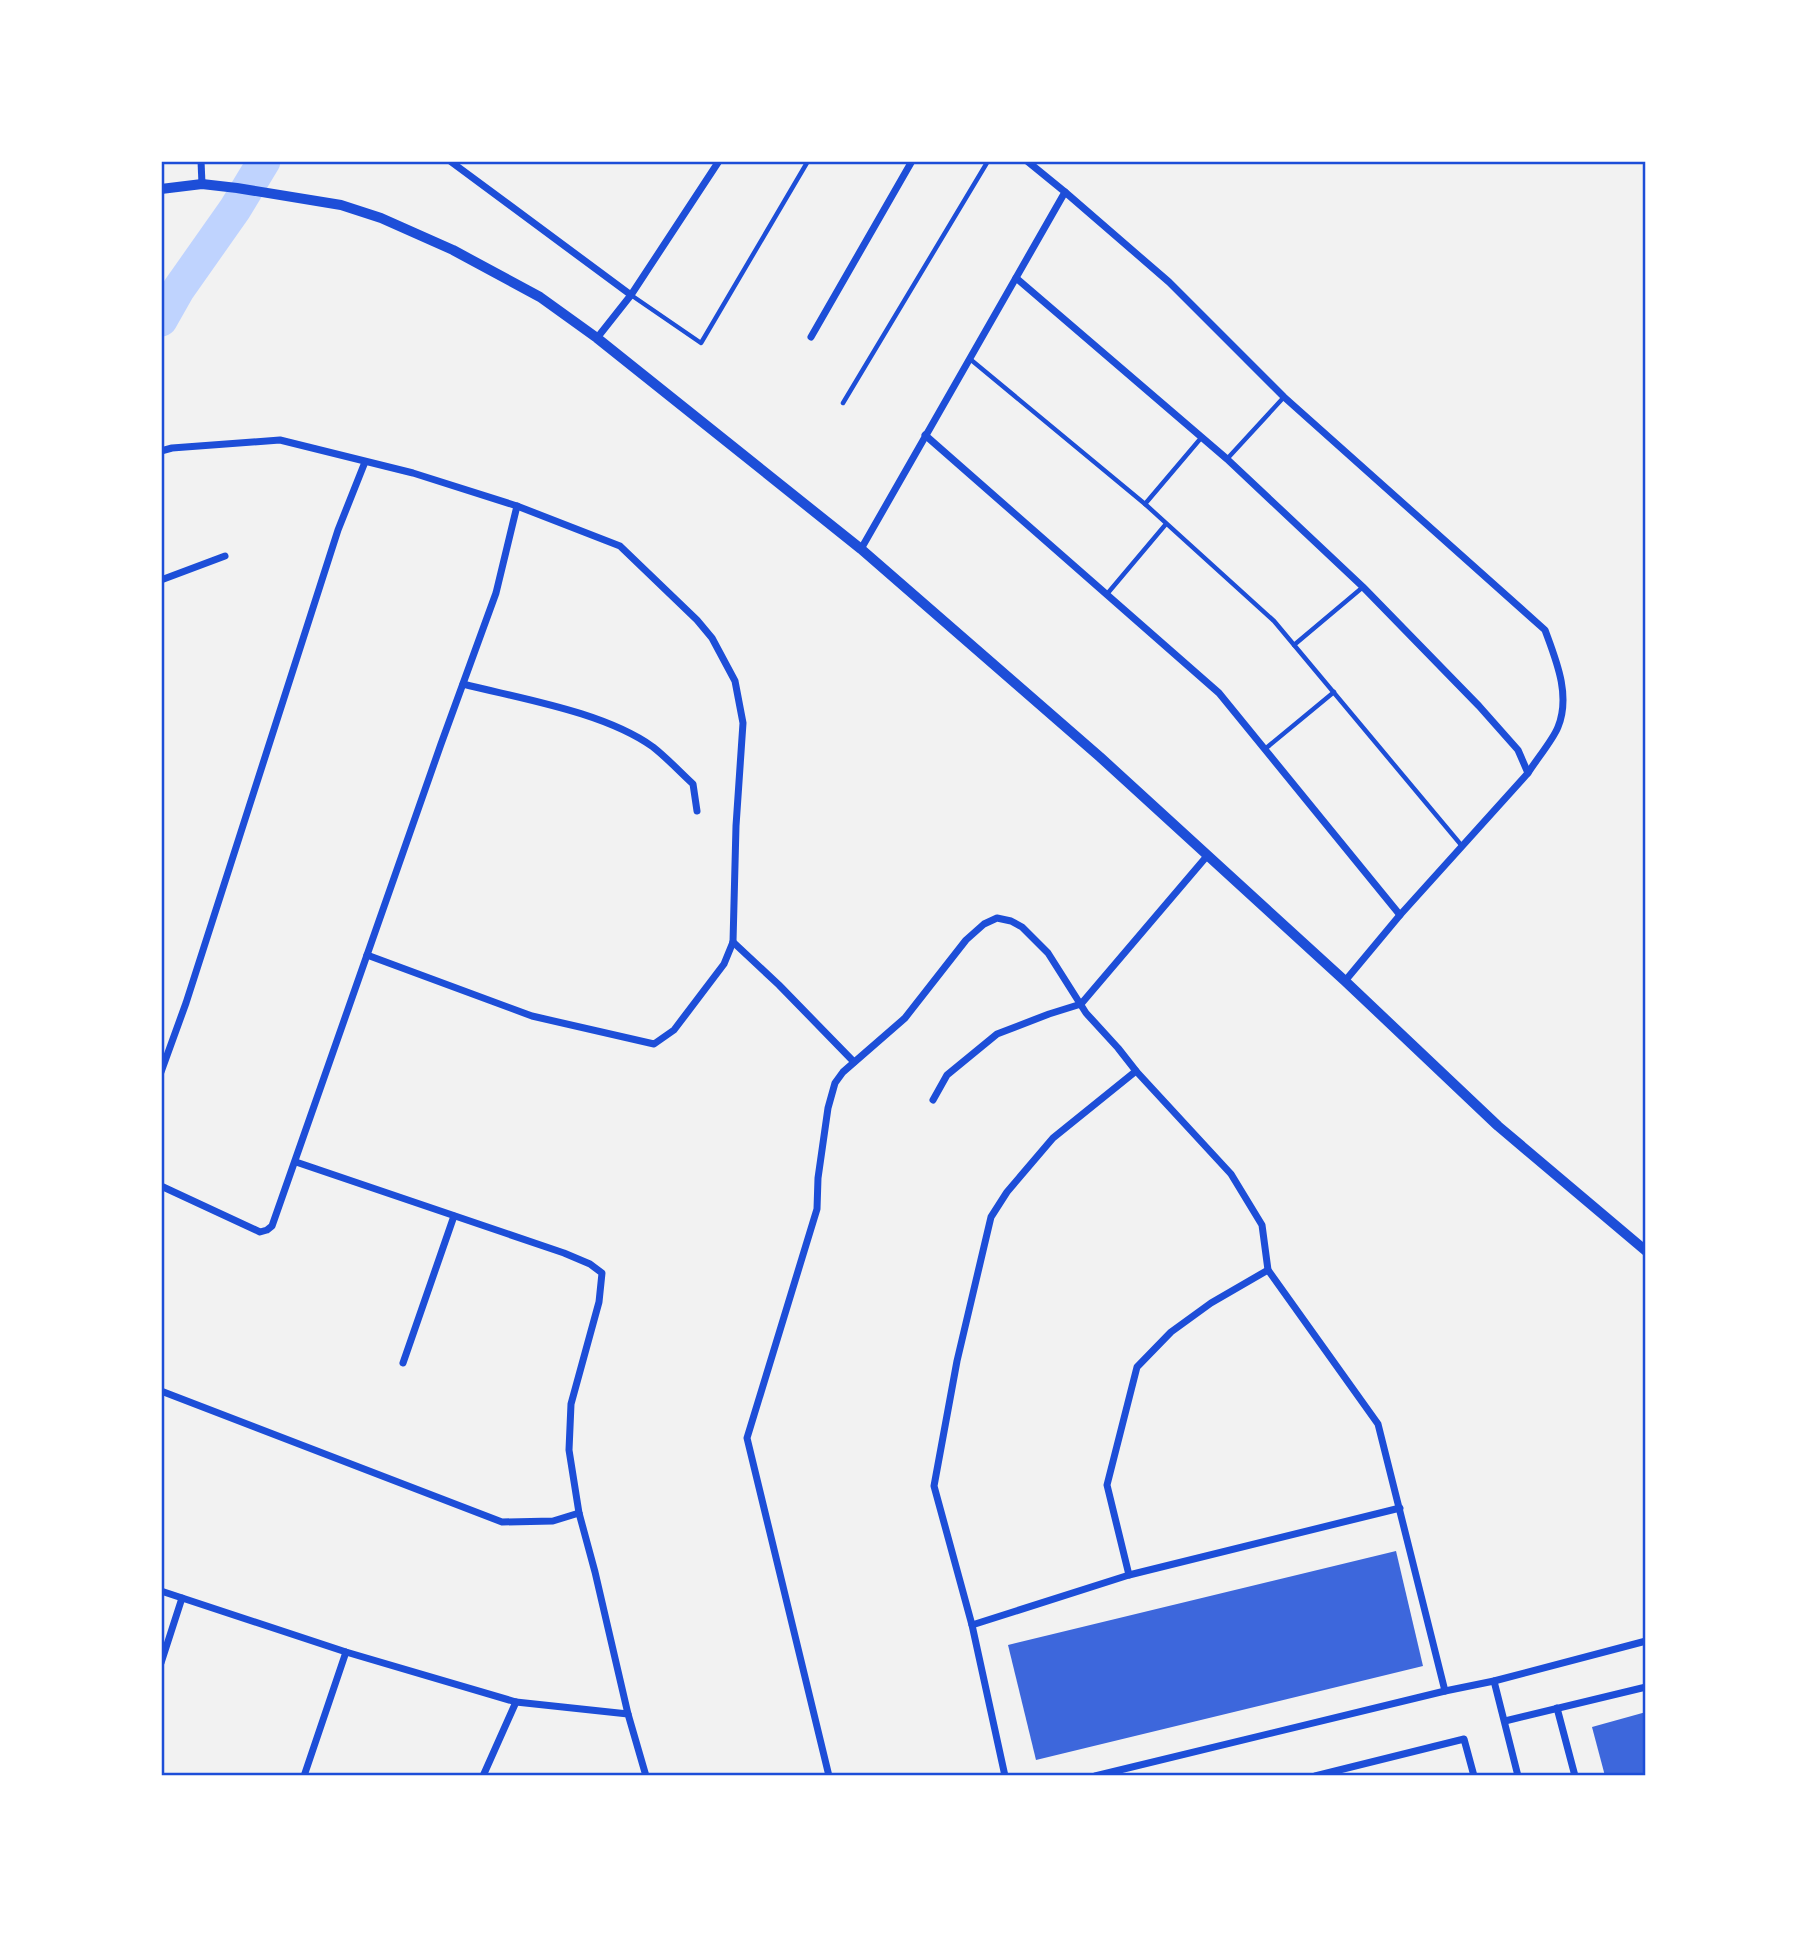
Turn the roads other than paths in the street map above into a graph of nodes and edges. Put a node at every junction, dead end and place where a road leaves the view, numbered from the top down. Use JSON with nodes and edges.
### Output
{"nodes":[{"id":1,"x":201,"y":161,"type":"edge"},
{"id":2,"x":450,"y":161,"type":"edge"},
{"id":3,"x":719,"y":161,"type":"edge"},
{"id":4,"x":807,"y":161,"type":"edge"},
{"id":5,"x":912,"y":161,"type":"edge"},
{"id":6,"x":988,"y":161,"type":"edge"},
{"id":7,"x":1027,"y":161,"type":"edge"},
{"id":8,"x":202,"y":184,"type":"junction"},
{"id":9,"x":161,"y":189,"type":"edge"},
{"id":10,"x":1065,"y":192,"type":"junction"},
{"id":11,"x":1016,"y":278,"type":"junction"},
{"id":12,"x":631,"y":295,"type":"junction"},
{"id":13,"x":811,"y":337,"type":"dead end"},
{"id":14,"x":597,"y":338,"type":"junction"},
{"id":15,"x":970,"y":359,"type":"junction"},
{"id":16,"x":1284,"y":397,"type":"junction"},
{"id":17,"x":842,"y":403,"type":"dead end"},
{"id":18,"x":925,"y":435,"type":"junction"},
{"id":19,"x":1202,"y":437,"type":"junction"},
{"id":20,"x":161,"y":452,"type":"edge"},
{"id":21,"x":1227,"y":459,"type":"junction"},
{"id":22,"x":365,"y":462,"type":"junction"},
{"id":23,"x":1145,"y":504,"type":"junction"},
{"id":24,"x":517,"y":506,"type":"junction"},
{"id":25,"x":1166,"y":524,"type":"junction"},
{"id":26,"x":860,"y":550,"type":"junction"},
{"id":27,"x":225,"y":556,"type":"dead end"},
{"id":28,"x":161,"y":580,"type":"edge"},
{"id":29,"x":1363,"y":587,"type":"junction"},
{"id":30,"x":1107,"y":594,"type":"junction"},
{"id":31,"x":1294,"y":645,"type":"junction"},
{"id":32,"x":463,"y":684,"type":"junction"},
{"id":33,"x":1334,"y":692,"type":"junction"},
{"id":34,"x":1264,"y":750,"type":"junction"},
{"id":35,"x":1528,"y":773,"type":"junction"},
{"id":36,"x":697,"y":811,"type":"dead end"},
{"id":37,"x":1463,"y":846,"type":"junction"},
{"id":38,"x":1207,"y":856,"type":"junction"},
{"id":39,"x":1400,"y":915,"type":"junction"},
{"id":40,"x":733,"y":942,"type":"junction"},
{"id":41,"x":367,"y":955,"type":"junction"},
{"id":42,"x":1345,"y":981,"type":"junction"},
{"id":43,"x":1081,"y":1004,"type":"junction"},
{"id":44,"x":854,"y":1062,"type":"junction"},
{"id":45,"x":1136,"y":1071,"type":"junction"},
{"id":46,"x":161,"y":1072,"type":"edge"},
{"id":47,"x":933,"y":1101,"type":"dead end"},
{"id":48,"x":296,"y":1162,"type":"junction"},
{"id":49,"x":161,"y":1186,"type":"edge"},
{"id":50,"x":454,"y":1216,"type":"junction"},
{"id":51,"x":1646,"y":1251,"type":"edge"},
{"id":52,"x":1268,"y":1270,"type":"junction"},
{"id":53,"x":403,"y":1363,"type":"dead end"},
{"id":54,"x":161,"y":1391,"type":"edge"},
{"id":55,"x":1400,"y":1508,"type":"junction"},
{"id":56,"x":579,"y":1513,"type":"junction"},
{"id":57,"x":1129,"y":1575,"type":"junction"},
{"id":58,"x":161,"y":1591,"type":"edge"},
{"id":59,"x":182,"y":1598,"type":"junction"},
{"id":60,"x":972,"y":1625,"type":"junction"},
{"id":61,"x":1646,"y":1641,"type":"edge"},
{"id":62,"x":346,"y":1652,"type":"junction"},
{"id":63,"x":161,"y":1662,"type":"edge"},
{"id":64,"x":1494,"y":1681,"type":"junction"},
{"id":65,"x":1646,"y":1687,"type":"edge"},
{"id":66,"x":1445,"y":1691,"type":"junction"},
{"id":67,"x":516,"y":1702,"type":"junction"},
{"id":68,"x":1557,"y":1708,"type":"junction"},
{"id":69,"x":628,"y":1714,"type":"junction"},
{"id":70,"x":1505,"y":1721,"type":"junction"},
{"id":71,"x":304,"y":1776,"type":"edge"},
{"id":72,"x":483,"y":1776,"type":"edge"},
{"id":73,"x":646,"y":1776,"type":"edge"},
{"id":74,"x":829,"y":1776,"type":"edge"},
{"id":75,"x":1005,"y":1776,"type":"edge"},
{"id":76,"x":1095,"y":1776,"type":"edge"},
{"id":77,"x":1315,"y":1776,"type":"edge"},
{"id":78,"x":1474,"y":1776,"type":"edge"},
{"id":79,"x":1518,"y":1776,"type":"edge"},
{"id":80,"x":1575,"y":1776,"type":"edge"}],
"edges":[{"from":1,"to":8,"type":"street"},
{"from":2,"to":12,"type":"street"},
{"from":3,"to":12,"type":"street"},
{"from":4,"to":12,"type":"lane"},
{"from":5,"to":13,"type":"street"},
{"from":6,"to":17,"type":"lane"},
{"from":7,"to":10,"type":"street"},
{"from":8,"to":9,"type":"street"},
{"from":8,"to":14,"type":"street"},
{"from":10,"to":11,"type":"street"},
{"from":10,"to":16,"type":"street"},
{"from":11,"to":15,"type":"street"},
{"from":11,"to":19,"type":"street"},
{"from":12,"to":14,"type":"street"},
{"from":14,"to":26,"type":"street"},
{"from":15,"to":18,"type":"street"},
{"from":15,"to":23,"type":"lane"},
{"from":16,"to":21,"type":"lane"},
{"from":16,"to":35,"type":"street"},
{"from":18,"to":26,"type":"street"},
{"from":18,"to":30,"type":"street"},
{"from":19,"to":21,"type":"street"},
{"from":19,"to":23,"type":"lane"},
{"from":20,"to":22,"type":"street"},
{"from":21,"to":29,"type":"street"},
{"from":22,"to":24,"type":"street"},
{"from":22,"to":46,"type":"street"},
{"from":23,"to":25,"type":"lane"},
{"from":24,"to":32,"type":"street"},
{"from":24,"to":40,"type":"street"},
{"from":25,"to":30,"type":"lane"},
{"from":25,"to":31,"type":"lane"},
{"from":26,"to":38,"type":"street"},
{"from":27,"to":28,"type":"street"},
{"from":29,"to":31,"type":"lane"},
{"from":29,"to":35,"type":"street"},
{"from":30,"to":34,"type":"street"},
{"from":31,"to":33,"type":"lane"},
{"from":32,"to":36,"type":"street"},
{"from":32,"to":41,"type":"street"},
{"from":33,"to":34,"type":"lane"},
{"from":33,"to":37,"type":"lane"},
{"from":34,"to":39,"type":"street"},
{"from":35,"to":37,"type":"street"},
{"from":37,"to":39,"type":"street"},
{"from":38,"to":42,"type":"street"},
{"from":38,"to":43,"type":"street"},
{"from":39,"to":42,"type":"street"},
{"from":40,"to":41,"type":"street"},
{"from":40,"to":44,"type":"street"},
{"from":41,"to":48,"type":"street"},
{"from":42,"to":51,"type":"street"},
{"from":43,"to":44,"type":"street"},
{"from":43,"to":45,"type":"street"},
{"from":43,"to":47,"type":"street"},
{"from":44,"to":74,"type":"street"},
{"from":45,"to":52,"type":"street"},
{"from":45,"to":60,"type":"street"},
{"from":48,"to":49,"type":"street"},
{"from":48,"to":50,"type":"street"},
{"from":50,"to":53,"type":"street"},
{"from":50,"to":56,"type":"street"},
{"from":52,"to":55,"type":"street"},
{"from":52,"to":57,"type":"street"},
{"from":54,"to":56,"type":"street"},
{"from":55,"to":57,"type":"street"},
{"from":55,"to":66,"type":"street"},
{"from":56,"to":69,"type":"street"},
{"from":57,"to":60,"type":"street"},
{"from":58,"to":59,"type":"street"},
{"from":59,"to":62,"type":"street"},
{"from":59,"to":63,"type":"street"},
{"from":60,"to":75,"type":"street"},
{"from":61,"to":64,"type":"street"},
{"from":62,"to":67,"type":"street"},
{"from":62,"to":71,"type":"street"},
{"from":64,"to":66,"type":"street"},
{"from":64,"to":70,"type":"street"},
{"from":65,"to":68,"type":"street"},
{"from":66,"to":76,"type":"street"},
{"from":67,"to":69,"type":"street"},
{"from":67,"to":72,"type":"street"},
{"from":68,"to":70,"type":"street"},
{"from":68,"to":80,"type":"street"},
{"from":69,"to":73,"type":"street"},
{"from":70,"to":79,"type":"street"},
{"from":77,"to":78,"type":"street"}]}
